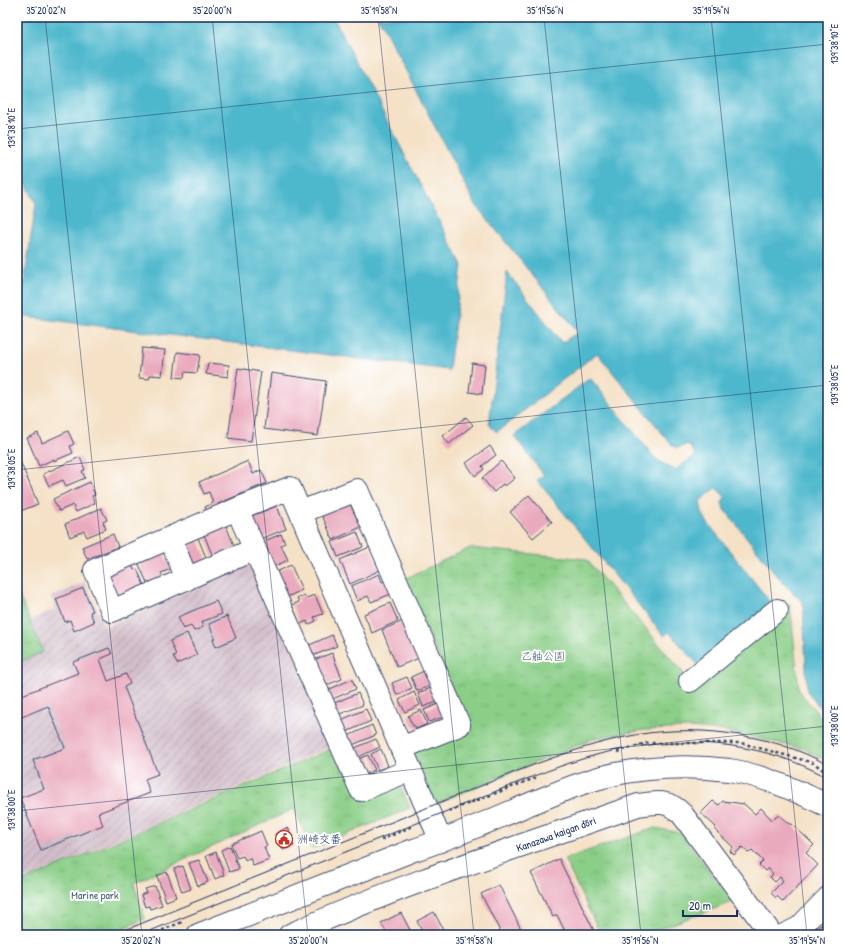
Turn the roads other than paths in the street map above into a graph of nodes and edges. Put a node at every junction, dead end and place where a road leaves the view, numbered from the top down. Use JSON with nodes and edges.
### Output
{"nodes":[{"id":1,"x":237,"y":509,"type":"junction"},
{"id":2,"x":301,"y":512,"type":"junction"},
{"id":3,"x":170,"y":538,"type":"junction"},
{"id":4,"x":255,"y":549,"type":"junction"},
{"id":5,"x":187,"y":579,"type":"junction"},
{"id":6,"x":777,"y":610,"type":"dead end"},
{"id":7,"x":690,"y":681,"type":"dead end"},
{"id":8,"x":401,"y":748,"type":"junction"},
{"id":9,"x":410,"y":770,"type":"junction"},
{"id":10,"x":828,"y":806,"type":"edge"},
{"id":11,"x":441,"y":841,"type":"junction"},
{"id":12,"x":828,"y":898,"type":"edge"},
{"id":13,"x":198,"y":935,"type":"edge"},
{"id":14,"x":290,"y":935,"type":"edge"},
{"id":15,"x":772,"y":935,"type":"edge"},
{"id":16,"x":784,"y":935,"type":"edge"}],
"edges":[{"from":1,"to":2,"type":"street"},
{"from":1,"to":3,"type":"street"},
{"from":1,"to":4,"type":"street"},
{"from":2,"to":8,"type":"street"},
{"from":2,"to":8,"type":"street"},
{"from":3,"to":5,"type":"street"},
{"from":3,"to":5,"type":"street"},
{"from":4,"to":5,"type":"street"},
{"from":4,"to":9,"type":"street"},
{"from":6,"to":7,"type":"street"},
{"from":8,"to":9,"type":"street"},
{"from":9,"to":11,"type":"street"},
{"from":10,"to":11,"type":"street"},
{"from":11,"to":13,"type":"street"},
{"from":12,"to":16,"type":"street"},
{"from":14,"to":15,"type":"street","name":"Kanazawa kaigan dōri"}]}
